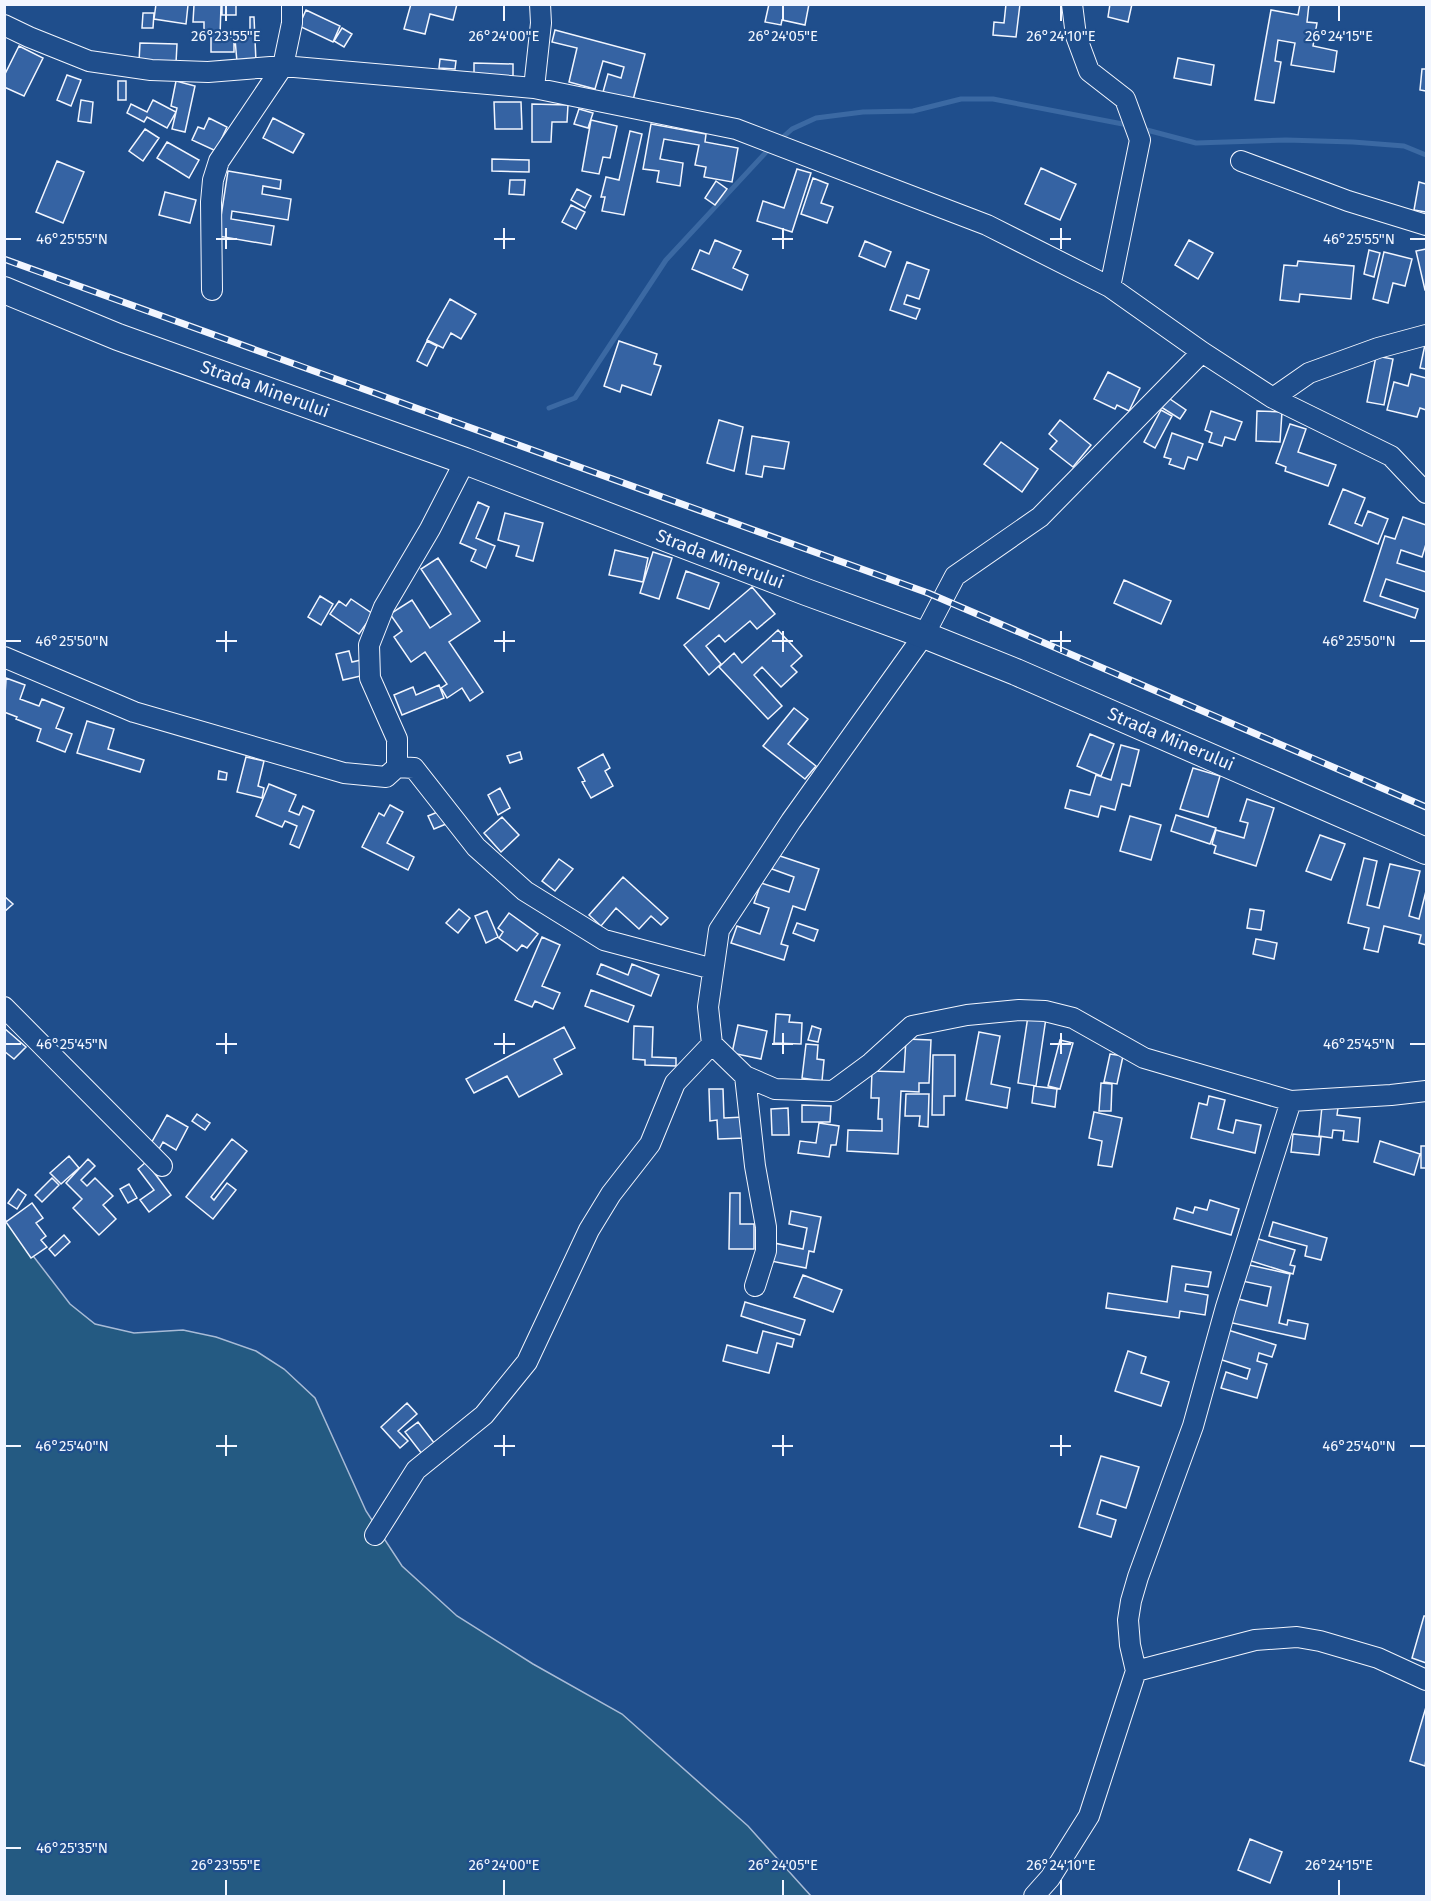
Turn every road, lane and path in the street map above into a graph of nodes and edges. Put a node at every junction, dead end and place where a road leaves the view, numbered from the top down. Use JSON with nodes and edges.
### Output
{"nodes":[{"id":1,"x":292,"y":4,"type":"edge"},
{"id":2,"x":540,"y":4,"type":"edge"},
{"id":3,"x":1072,"y":4,"type":"edge"},
{"id":4,"x":4,"y":25,"type":"edge"},
{"id":5,"x":283,"y":66,"type":"junction"},
{"id":6,"x":534,"y":88,"type":"junction"},
{"id":7,"x":1241,"y":161,"type":"dead end"},
{"id":8,"x":1426,"y":225,"type":"edge"},
{"id":9,"x":1110,"y":287,"type":"junction"},
{"id":10,"x":4,"y":290,"type":"edge"},
{"id":11,"x":212,"y":290,"type":"dead end"},
{"id":12,"x":1426,"y":335,"type":"edge"},
{"id":13,"x":1202,"y":352,"type":"junction"},
{"id":14,"x":1274,"y":398,"type":"junction"},
{"id":15,"x":465,"y":461,"type":"junction"},
{"id":16,"x":1426,"y":493,"type":"edge"},
{"id":17,"x":924,"y":635,"type":"junction"},
{"id":18,"x":4,"y":657,"type":"edge"},
{"id":19,"x":397,"y":767,"type":"junction"},
{"id":20,"x":1426,"y":851,"type":"edge"},
{"id":21,"x":713,"y":969,"type":"junction"},
{"id":22,"x":4,"y":1007,"type":"edge"},
{"id":23,"x":712,"y":1044,"type":"junction"},
{"id":24,"x":745,"y":1076,"type":"junction"},
{"id":25,"x":1426,"y":1091,"type":"edge"},
{"id":26,"x":1291,"y":1101,"type":"junction"},
{"id":27,"x":162,"y":1166,"type":"dead end"},
{"id":28,"x":755,"y":1286,"type":"dead end"},
{"id":29,"x":375,"y":1535,"type":"dead end"},
{"id":30,"x":1136,"y":1671,"type":"junction"},
{"id":31,"x":1426,"y":1680,"type":"edge"},
{"id":32,"x":1034,"y":1896,"type":"edge"}],
"edges":[{"from":1,"to":5,"type":"street"},
{"from":2,"to":6,"type":"street"},
{"from":3,"to":9,"type":"street"},
{"from":4,"to":5,"type":"street"},
{"from":5,"to":6,"type":"street"},
{"from":5,"to":11,"type":"street"},
{"from":6,"to":9,"type":"street"},
{"from":7,"to":8,"type":"street"},
{"from":9,"to":13,"type":"street"},
{"from":10,"to":15,"type":"main road","name":"Strada Minerului"},
{"from":12,"to":14,"type":"street"},
{"from":13,"to":14,"type":"street"},
{"from":13,"to":17,"type":"street"},
{"from":14,"to":16,"type":"street"},
{"from":15,"to":17,"type":"main road","name":"Strada Minerului"},
{"from":15,"to":19,"type":"street"},
{"from":17,"to":20,"type":"main road","name":"Strada Minerului"},
{"from":17,"to":21,"type":"street"},
{"from":18,"to":19,"type":"street"},
{"from":19,"to":21,"type":"street"},
{"from":21,"to":23,"type":"street"},
{"from":22,"to":27,"type":"street"},
{"from":23,"to":24,"type":"street"},
{"from":23,"to":29,"type":"street"},
{"from":24,"to":26,"type":"street"},
{"from":24,"to":28,"type":"street"},
{"from":25,"to":26,"type":"street"},
{"from":26,"to":30,"type":"street"},
{"from":30,"to":31,"type":"street"},
{"from":30,"to":32,"type":"street"}]}
